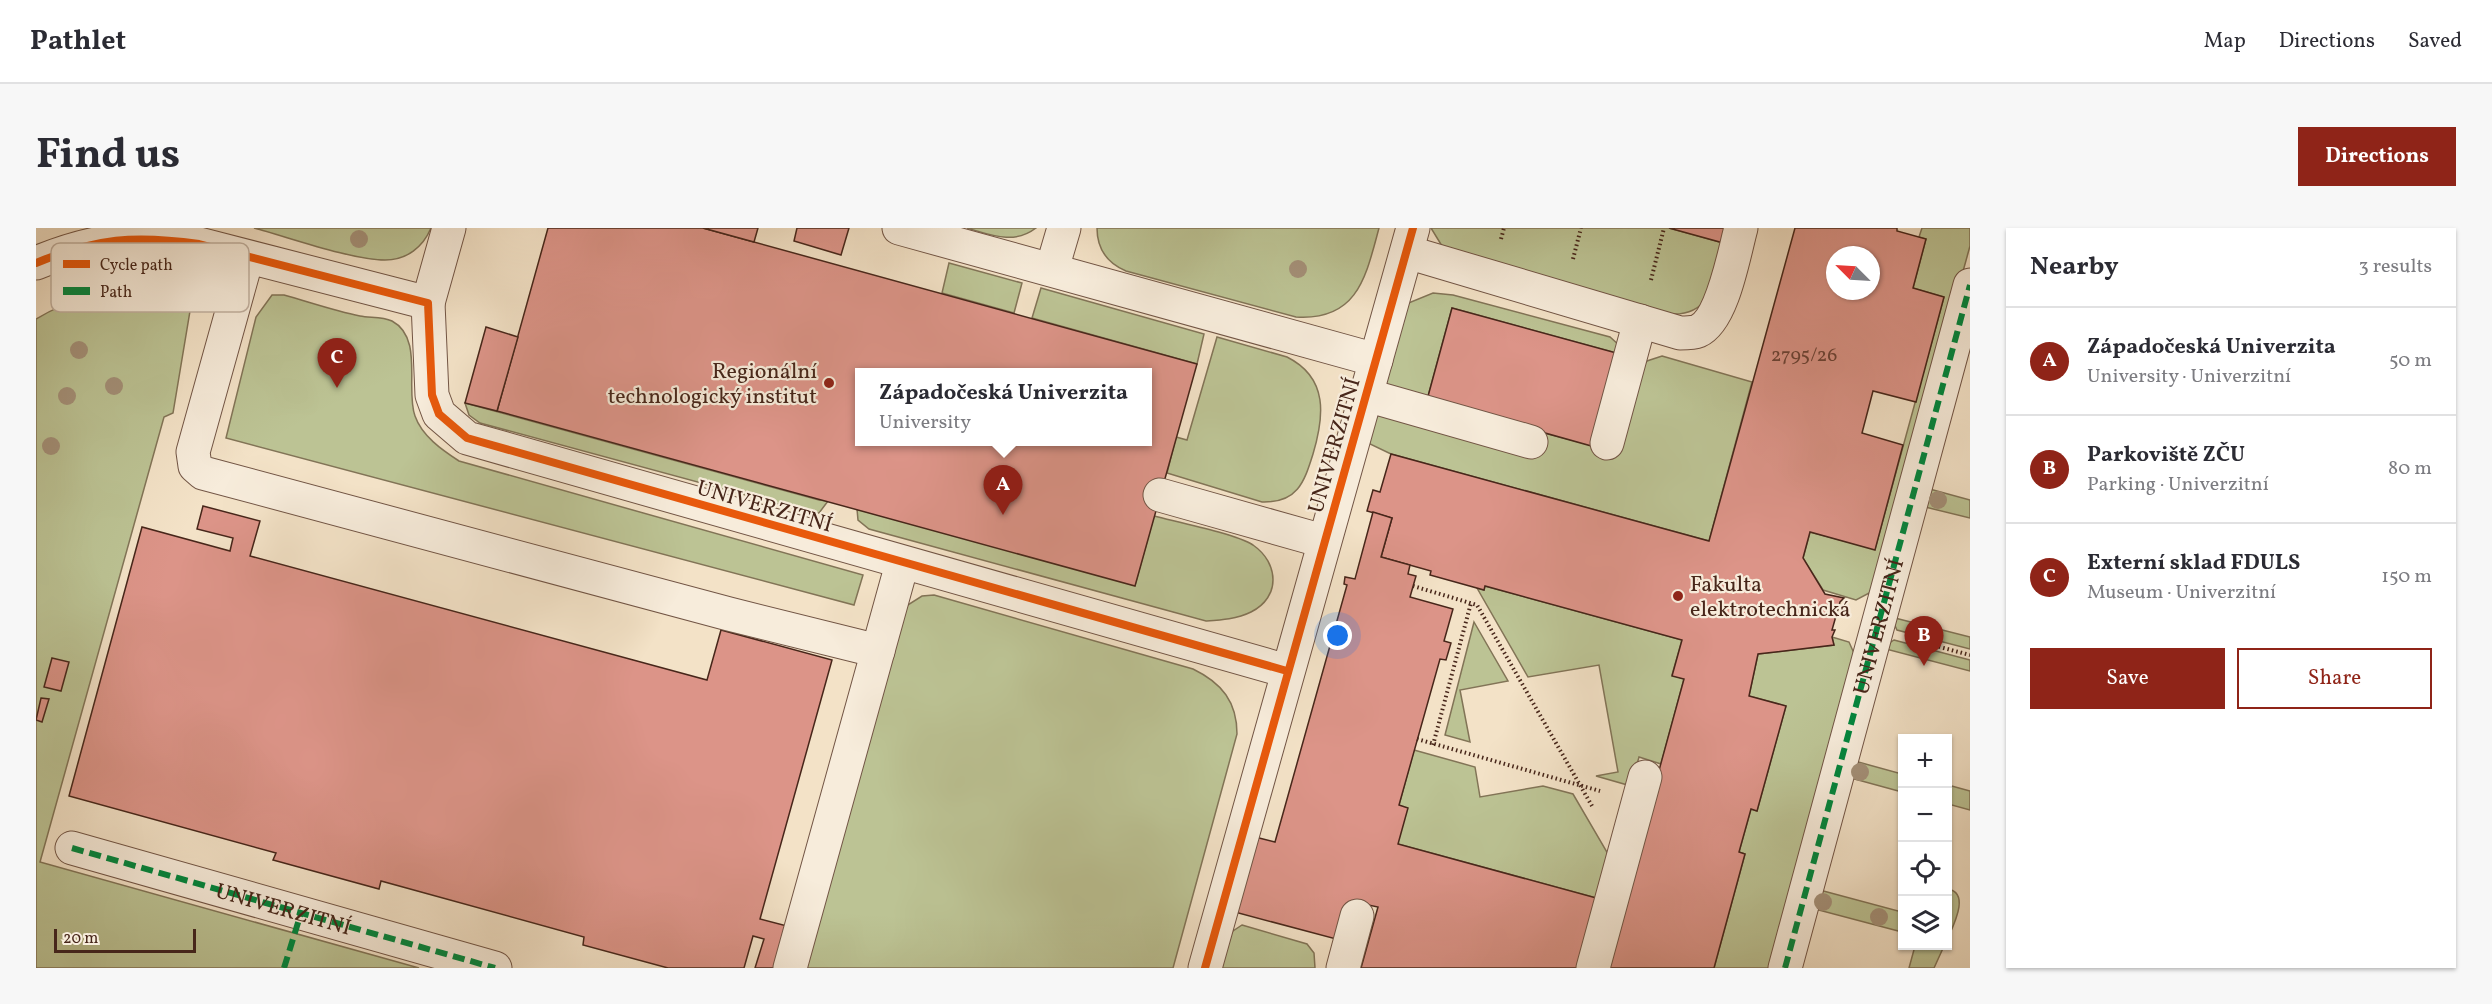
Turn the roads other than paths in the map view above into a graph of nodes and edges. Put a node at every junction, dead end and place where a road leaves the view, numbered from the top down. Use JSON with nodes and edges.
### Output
{"nodes":[{"id":1,"x":449,"y":228,"type":"edge"},
{"id":2,"x":899,"y":228,"type":"edge"},
{"id":3,"x":1064,"y":228,"type":"edge"},
{"id":4,"x":1741,"y":228,"type":"edge"},
{"id":5,"x":1410,"y":240,"type":"edge"},
{"id":6,"x":100,"y":243,"type":"edge"},
{"id":7,"x":190,"y":243,"type":"edge"},
{"id":8,"x":51,"y":257,"type":"edge"},
{"id":9,"x":249,"y":259,"type":"edge"},
{"id":10,"x":36,"y":263,"type":"edge"},
{"id":11,"x":1052,"y":269,"type":"junction"},
{"id":12,"x":1970,"y":285,"type":"edge"},
{"id":13,"x":428,"y":303,"type":"junction"},
{"id":14,"x":232,"y":312,"type":"edge"},
{"id":15,"x":1640,"y":321,"type":"junction"},
{"id":16,"x":1376,"y":360,"type":"junction"},
{"id":17,"x":1366,"y":395,"type":"junction"},
{"id":18,"x":1531,"y":442,"type":"dead end"},
{"id":19,"x":1607,"y":443,"type":"dead end"},
{"id":20,"x":1160,"y":495,"type":"dead end"},
{"id":21,"x":1323,"y":541,"type":"junction"},
{"id":22,"x":902,"y":564,"type":"junction"},
{"id":23,"x":878,"y":651,"type":"junction"},
{"id":24,"x":1287,"y":671,"type":"junction"},
{"id":25,"x":1642,"y":789,"type":"road end"},
{"id":26,"x":72,"y":848,"type":"dead end"},
{"id":27,"x":1357,"y":916,"type":"dead end"},
{"id":28,"x":495,"y":968,"type":"edge"},
{"id":29,"x":790,"y":968,"type":"edge"},
{"id":30,"x":1205,"y":968,"type":"edge"},
{"id":31,"x":1343,"y":968,"type":"edge"},
{"id":32,"x":1593,"y":968,"type":"edge"},
{"id":33,"x":1785,"y":968,"type":"edge"}],
"edges":[{"from":1,"to":13,"type":"street","name":"UNIVERZITNÍ"},
{"from":2,"to":11,"type":"street"},
{"from":3,"to":11,"type":"street"},
{"from":4,"to":15,"type":"street"},
{"from":5,"to":15,"type":"street"},
{"from":5,"to":16,"type":"street","name":"UNIVERZITNÍ"},
{"from":6,"to":7,"type":"street"},
{"from":8,"to":10,"type":"street"},
{"from":9,"to":13,"type":"street"},
{"from":11,"to":16,"type":"street"},
{"from":12,"to":33,"type":"street","name":"UNIVERZITNÍ"},
{"from":13,"to":22,"type":"street","name":"UNIVERZITNÍ"},
{"from":14,"to":23,"type":"street"},
{"from":15,"to":19,"type":"street"},
{"from":16,"to":17,"type":"street","name":"UNIVERZITNÍ"},
{"from":17,"to":18,"type":"street"},
{"from":17,"to":21,"type":"street","name":"UNIVERZITNÍ"},
{"from":20,"to":21,"type":"street"},
{"from":21,"to":24,"type":"street","name":"UNIVERZITNÍ"},
{"from":22,"to":23,"type":"street"},
{"from":22,"to":24,"type":"street","name":"UNIVERZITNÍ"},
{"from":23,"to":29,"type":"street"},
{"from":24,"to":30,"type":"street","name":"UNIVERZITNÍ"},
{"from":25,"to":32,"type":"street"},
{"from":26,"to":28,"type":"street","name":"UNIVERZITNÍ"},
{"from":27,"to":31,"type":"street"}]}
